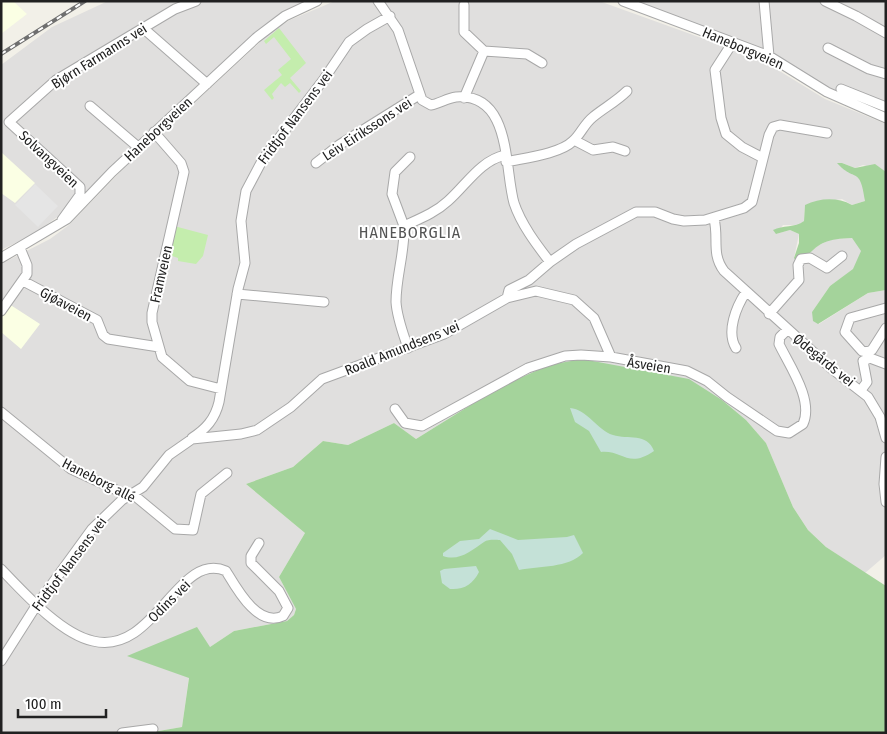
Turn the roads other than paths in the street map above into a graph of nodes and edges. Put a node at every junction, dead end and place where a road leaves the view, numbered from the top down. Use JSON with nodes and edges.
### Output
{"nodes":[{"id":1,"x":196,"y":1,"type":"edge"},
{"id":2,"x":317,"y":1,"type":"edge"},
{"id":3,"x":378,"y":1,"type":"edge"},
{"id":4,"x":623,"y":1,"type":"edge"},
{"id":5,"x":764,"y":1,"type":"edge"},
{"id":6,"x":825,"y":1,"type":"edge"},
{"id":7,"x":464,"y":5,"type":"dead end"},
{"id":8,"x":390,"y":16,"type":"junction"},
{"id":9,"x":143,"y":28,"type":"junction"},
{"id":10,"x":886,"y":33,"type":"edge"},
{"id":11,"x":733,"y":42,"type":"junction"},
{"id":12,"x":828,"y":48,"type":"dead end"},
{"id":13,"x":484,"y":51,"type":"junction"},
{"id":14,"x":768,"y":56,"type":"junction"},
{"id":15,"x":542,"y":62,"type":"dead end"},
{"id":16,"x":886,"y":74,"type":"edge"},
{"id":17,"x":207,"y":84,"type":"junction"},
{"id":18,"x":841,"y":88,"type":"dead end"},
{"id":19,"x":627,"y":91,"type":"dead end"},
{"id":20,"x":419,"y":94,"type":"junction"},
{"id":21,"x":464,"y":98,"type":"junction"},
{"id":22,"x":90,"y":106,"type":"dead end"},
{"id":23,"x":886,"y":107,"type":"edge"},
{"id":24,"x":886,"y":118,"type":"edge"},
{"id":25,"x":9,"y":122,"type":"joint"},
{"id":26,"x":154,"y":132,"type":"junction"},
{"id":27,"x":827,"y":133,"type":"dead end"},
{"id":28,"x":574,"y":140,"type":"junction"},
{"id":29,"x":138,"y":147,"type":"junction"},
{"id":30,"x":625,"y":151,"type":"dead end"},
{"id":31,"x":410,"y":157,"type":"dead end"},
{"id":32,"x":506,"y":158,"type":"junction"},
{"id":33,"x":763,"y":158,"type":"junction"},
{"id":34,"x":316,"y":163,"type":"dead end"},
{"id":35,"x":714,"y":219,"type":"junction"},
{"id":36,"x":63,"y":222,"type":"junction"},
{"id":37,"x":404,"y":226,"type":"junction"},
{"id":38,"x":20,"y":248,"type":"junction"},
{"id":39,"x":842,"y":256,"type":"dead end"},
{"id":40,"x":1,"y":258,"type":"edge"},
{"id":41,"x":550,"y":262,"type":"junction"},
{"id":42,"x":23,"y":281,"type":"junction"},
{"id":43,"x":746,"y":292,"type":"junction"},
{"id":44,"x":237,"y":294,"type":"junction"},
{"id":45,"x":506,"y":298,"type":"junction"},
{"id":46,"x":324,"y":302,"type":"dead end"},
{"id":47,"x":886,"y":308,"type":"edge"},
{"id":48,"x":1,"y":312,"type":"edge"},
{"id":49,"x":769,"y":314,"type":"junction"},
{"id":50,"x":886,"y":328,"type":"edge"},
{"id":51,"x":787,"y":330,"type":"junction"},
{"id":52,"x":158,"y":347,"type":"junction"},
{"id":53,"x":408,"y":348,"type":"junction"},
{"id":54,"x":736,"y":348,"type":"dead end"},
{"id":55,"x":867,"y":355,"type":"junction"},
{"id":56,"x":611,"y":357,"type":"junction"},
{"id":57,"x":886,"y":364,"type":"edge"},
{"id":58,"x":221,"y":389,"type":"junction"},
{"id":59,"x":861,"y":390,"type":"junction"},
{"id":60,"x":395,"y":409,"type":"dead end"},
{"id":61,"x":1,"y":412,"type":"edge"},
{"id":62,"x":886,"y":438,"type":"edge"},
{"id":63,"x":193,"y":439,"type":"junction"},
{"id":64,"x":886,"y":457,"type":"edge"},
{"id":65,"x":227,"y":473,"type":"dead end"},
{"id":66,"x":132,"y":495,"type":"junction"},
{"id":67,"x":886,"y":502,"type":"edge"},
{"id":68,"x":260,"y":543,"type":"dead end"},
{"id":69,"x":1,"y":569,"type":"edge"},
{"id":70,"x":36,"y":606,"type":"junction"},
{"id":71,"x":1,"y":661,"type":"edge"},
{"id":72,"x":153,"y":729,"type":"dead end"},
{"id":73,"x":122,"y":733,"type":"edge"}],
"edges":[{"from":1,"to":9,"type":"street","name":"Bjørn Farmanns vei"},
{"from":2,"to":17,"type":"street","name":"Haneborgveien"},
{"from":3,"to":8,"type":"street"},
{"from":4,"to":11,"type":"street","name":"Haneborgveien"},
{"from":5,"to":14,"type":"street"},
{"from":6,"to":10,"type":"street"},
{"from":7,"to":13,"type":"street"},
{"from":8,"to":20,"type":"street"},
{"from":8,"to":44,"type":"street","name":"Fridtjof Nansens vei"},
{"from":9,"to":17,"type":"street"},
{"from":9,"to":25,"type":"street","name":"Bjørn Farmanns vei"},
{"from":11,"to":14,"type":"street","name":"Haneborgveien"},
{"from":11,"to":33,"type":"street"},
{"from":12,"to":16,"type":"street"},
{"from":13,"to":15,"type":"street"},
{"from":13,"to":21,"type":"street"},
{"from":14,"to":24,"type":"street","name":"Haneborgveien"},
{"from":17,"to":26,"type":"street","name":"Haneborgveien"},
{"from":18,"to":23,"type":"street"},
{"from":19,"to":28,"type":"street"},
{"from":20,"to":21,"type":"street"},
{"from":20,"to":34,"type":"street","name":"Leiv Eirikssons vei"},
{"from":21,"to":32,"type":"street"},
{"from":22,"to":29,"type":"street"},
{"from":25,"to":36,"type":"street","name":"Solvangveien"},
{"from":26,"to":29,"type":"street","name":"Haneborgveien"},
{"from":26,"to":52,"type":"street","name":"Framveien"},
{"from":27,"to":33,"type":"street"},
{"from":28,"to":30,"type":"street"},
{"from":28,"to":32,"type":"street"},
{"from":29,"to":36,"type":"street","name":"Haneborgveien"},
{"from":31,"to":37,"type":"street"},
{"from":32,"to":37,"type":"street"},
{"from":32,"to":41,"type":"street"},
{"from":33,"to":35,"type":"street","name":"Roald Amundsens vei"},
{"from":35,"to":41,"type":"street","name":"Roald Amundsens vei"},
{"from":35,"to":43,"type":"street","name":"Ødegårds vei"},
{"from":36,"to":38,"type":"street","name":"Haneborgveien"},
{"from":37,"to":53,"type":"street"},
{"from":38,"to":40,"type":"street","name":"Haneborgveien"},
{"from":38,"to":42,"type":"street"},
{"from":39,"to":49,"type":"street"},
{"from":41,"to":45,"type":"street","name":"Roald Amundsens vei"},
{"from":42,"to":48,"type":"street"},
{"from":42,"to":52,"type":"street","name":"Gjøaveien"},
{"from":43,"to":49,"type":"street","name":"Ødegårds vei"},
{"from":43,"to":54,"type":"street"},
{"from":44,"to":46,"type":"street"},
{"from":44,"to":58,"type":"street","name":"Fridtjof Nansens vei"},
{"from":45,"to":53,"type":"street","name":"Roald Amundsens vei"},
{"from":45,"to":56,"type":"street"},
{"from":47,"to":55,"type":"street"},
{"from":49,"to":51,"type":"street","name":"Ødegårds vei"},
{"from":50,"to":55,"type":"street"},
{"from":51,"to":56,"type":"street","name":"Åsveien"},
{"from":51,"to":59,"type":"street","name":"Ødegårds vei"},
{"from":52,"to":58,"type":"street","name":"Framveien"},
{"from":53,"to":63,"type":"street","name":"Roald Amundsens vei"},
{"from":55,"to":57,"type":"street"},
{"from":55,"to":59,"type":"street"},
{"from":56,"to":60,"type":"street","name":"Åsveien"},
{"from":58,"to":63,"type":"street","name":"Fridtjof Nansens vei"},
{"from":59,"to":62,"type":"street","name":"Ødegårds vei"},
{"from":61,"to":66,"type":"street","name":"Haneborg allé"},
{"from":63,"to":66,"type":"street","name":"Fridtjof Nansens vei"},
{"from":64,"to":67,"type":"street"},
{"from":65,"to":66,"type":"street","name":"Haneborg allé"},
{"from":66,"to":70,"type":"street","name":"Fridtjof Nansens vei"},
{"from":68,"to":70,"type":"street","name":"Odins vei"},
{"from":69,"to":70,"type":"street","name":"Odins vei"},
{"from":70,"to":71,"type":"street","name":"Fridtjof Nansens vei"},
{"from":72,"to":73,"type":"street"}]}
